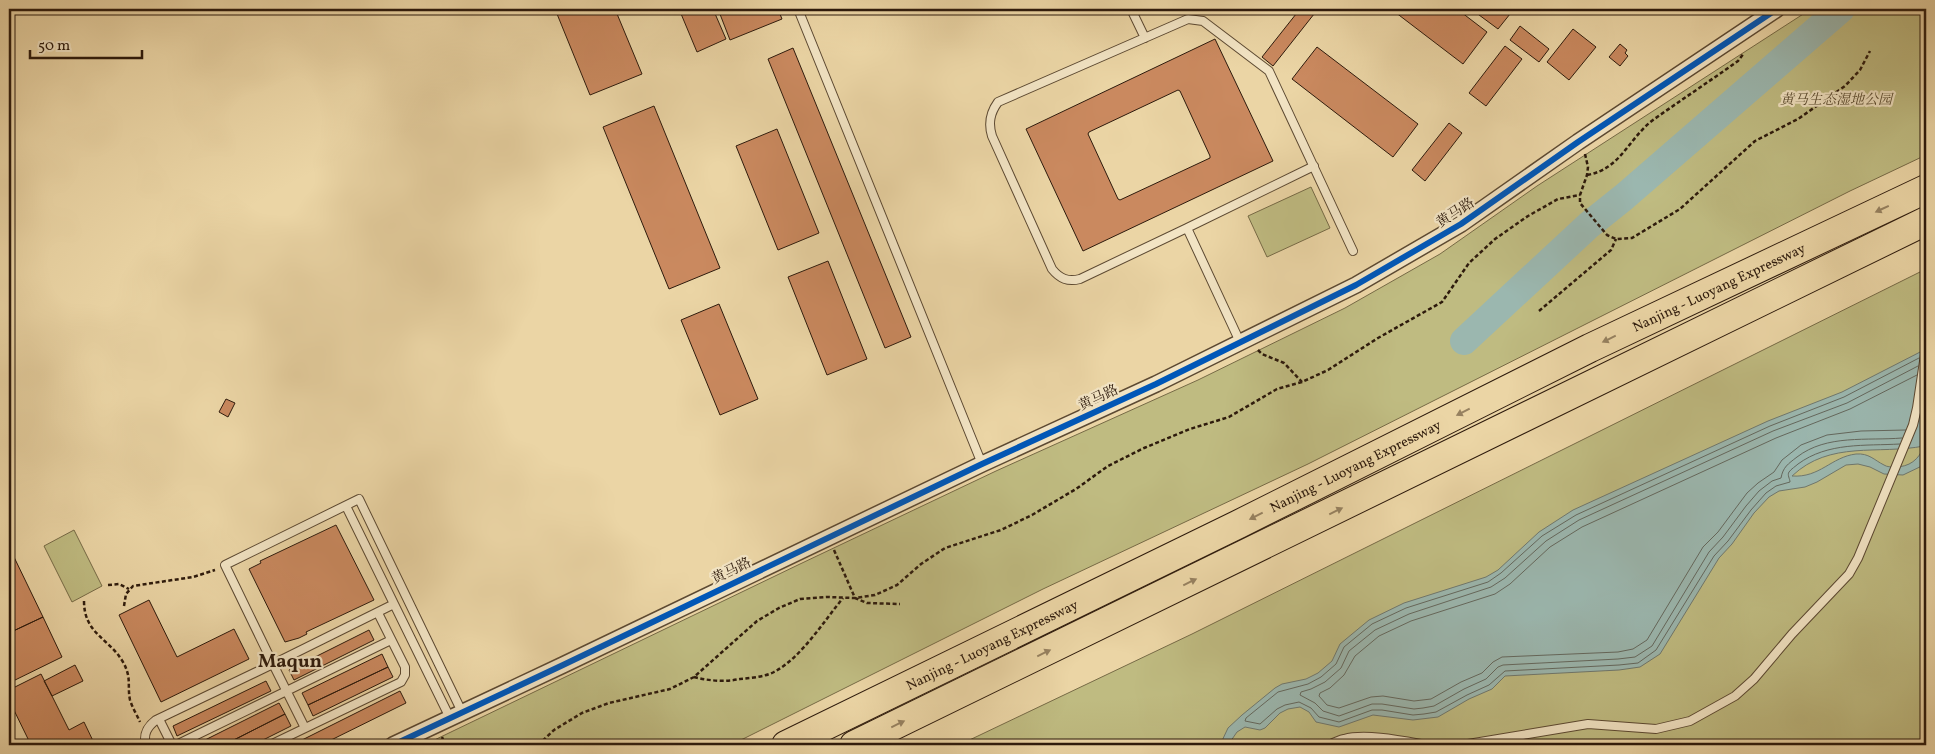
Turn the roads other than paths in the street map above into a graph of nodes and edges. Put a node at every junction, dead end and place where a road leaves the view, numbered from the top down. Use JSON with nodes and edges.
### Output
{"nodes":[{"id":1,"x":798,"y":9,"type":"edge"},
{"id":2,"x":1131,"y":9,"type":"edge"},
{"id":3,"x":1778,"y":9,"type":"edge"},
{"id":4,"x":1145,"y":38,"type":"junction"},
{"id":5,"x":1314,"y":166,"type":"junction"},
{"id":6,"x":1926,"y":188,"type":"edge"},
{"id":7,"x":1926,"y":221,"type":"edge"},
{"id":8,"x":1187,"y":228,"type":"junction"},
{"id":9,"x":1353,"y":251,"type":"dead end"},
{"id":10,"x":1245,"y":340,"type":"junction"},
{"id":11,"x":1926,"y":348,"type":"edge"},
{"id":12,"x":982,"y":464,"type":"junction"},
{"id":13,"x":346,"y":506,"type":"junction"},
{"id":14,"x":394,"y":604,"type":"junction"},
{"id":15,"x":378,"y":613,"type":"junction"},
{"id":16,"x":391,"y":640,"type":"junction"},
{"id":17,"x":273,"y":664,"type":"junction"},
{"id":18,"x":287,"y":691,"type":"junction"},
{"id":19,"x":456,"y":715,"type":"junction"},
{"id":20,"x":158,"y":719,"type":"junction"},
{"id":21,"x":305,"y":728,"type":"junction"},
{"id":22,"x":1355,"y":738,"type":"junction"},
{"id":23,"x":146,"y":745,"type":"edge"},
{"id":24,"x":172,"y":745,"type":"edge"},
{"id":25,"x":176,"y":745,"type":"edge"},
{"id":26,"x":270,"y":745,"type":"edge"},
{"id":27,"x":393,"y":745,"type":"edge"},
{"id":28,"x":786,"y":745,"type":"edge"},
{"id":29,"x":854,"y":745,"type":"edge"},
{"id":30,"x":1329,"y":745,"type":"edge"},
{"id":31,"x":1365,"y":745,"type":"edge"},
{"id":32,"x":1427,"y":745,"type":"edge"},
{"id":33,"x":1462,"y":745,"type":"edge"}],
"edges":[{"from":1,"to":12,"type":"lane"},
{"from":2,"to":4,"type":"lane"},
{"from":3,"to":10,"type":"street","name":"黄马路"},
{"from":4,"to":5,"type":"lane"},
{"from":4,"to":8,"type":"lane"},
{"from":5,"to":8,"type":"lane"},
{"from":5,"to":9,"type":"lane"},
{"from":6,"to":28,"type":"highway","name":"Nanjing - Luoyang Expressway","one_way":true},
{"from":29,"to":7,"type":"highway","one_way":true},
{"from":8,"to":10,"type":"lane"},
{"from":10,"to":12,"type":"street","name":"黄马路"},
{"from":11,"to":33,"type":"lane"},
{"from":12,"to":19,"type":"street","name":"黄马路"},
{"from":13,"to":14,"type":"lane"},
{"from":13,"to":17,"type":"lane"},
{"from":13,"to":19,"type":"lane"},
{"from":14,"to":15,"type":"lane"},
{"from":14,"to":19,"type":"lane"},
{"from":15,"to":16,"type":"lane"},
{"from":15,"to":17,"type":"lane"},
{"from":16,"to":18,"type":"lane"},
{"from":16,"to":21,"type":"lane"},
{"from":17,"to":18,"type":"lane"},
{"from":17,"to":20,"type":"lane"},
{"from":18,"to":21,"type":"lane"},
{"from":18,"to":25,"type":"lane"},
{"from":19,"to":27,"type":"street","name":"黄马路"},
{"from":20,"to":23,"type":"lane"},
{"from":20,"to":24,"type":"lane"},
{"from":21,"to":26,"type":"lane"},
{"from":22,"to":30,"type":"lane"},
{"from":22,"to":31,"type":"lane"},
{"from":22,"to":32,"type":"lane"}]}
